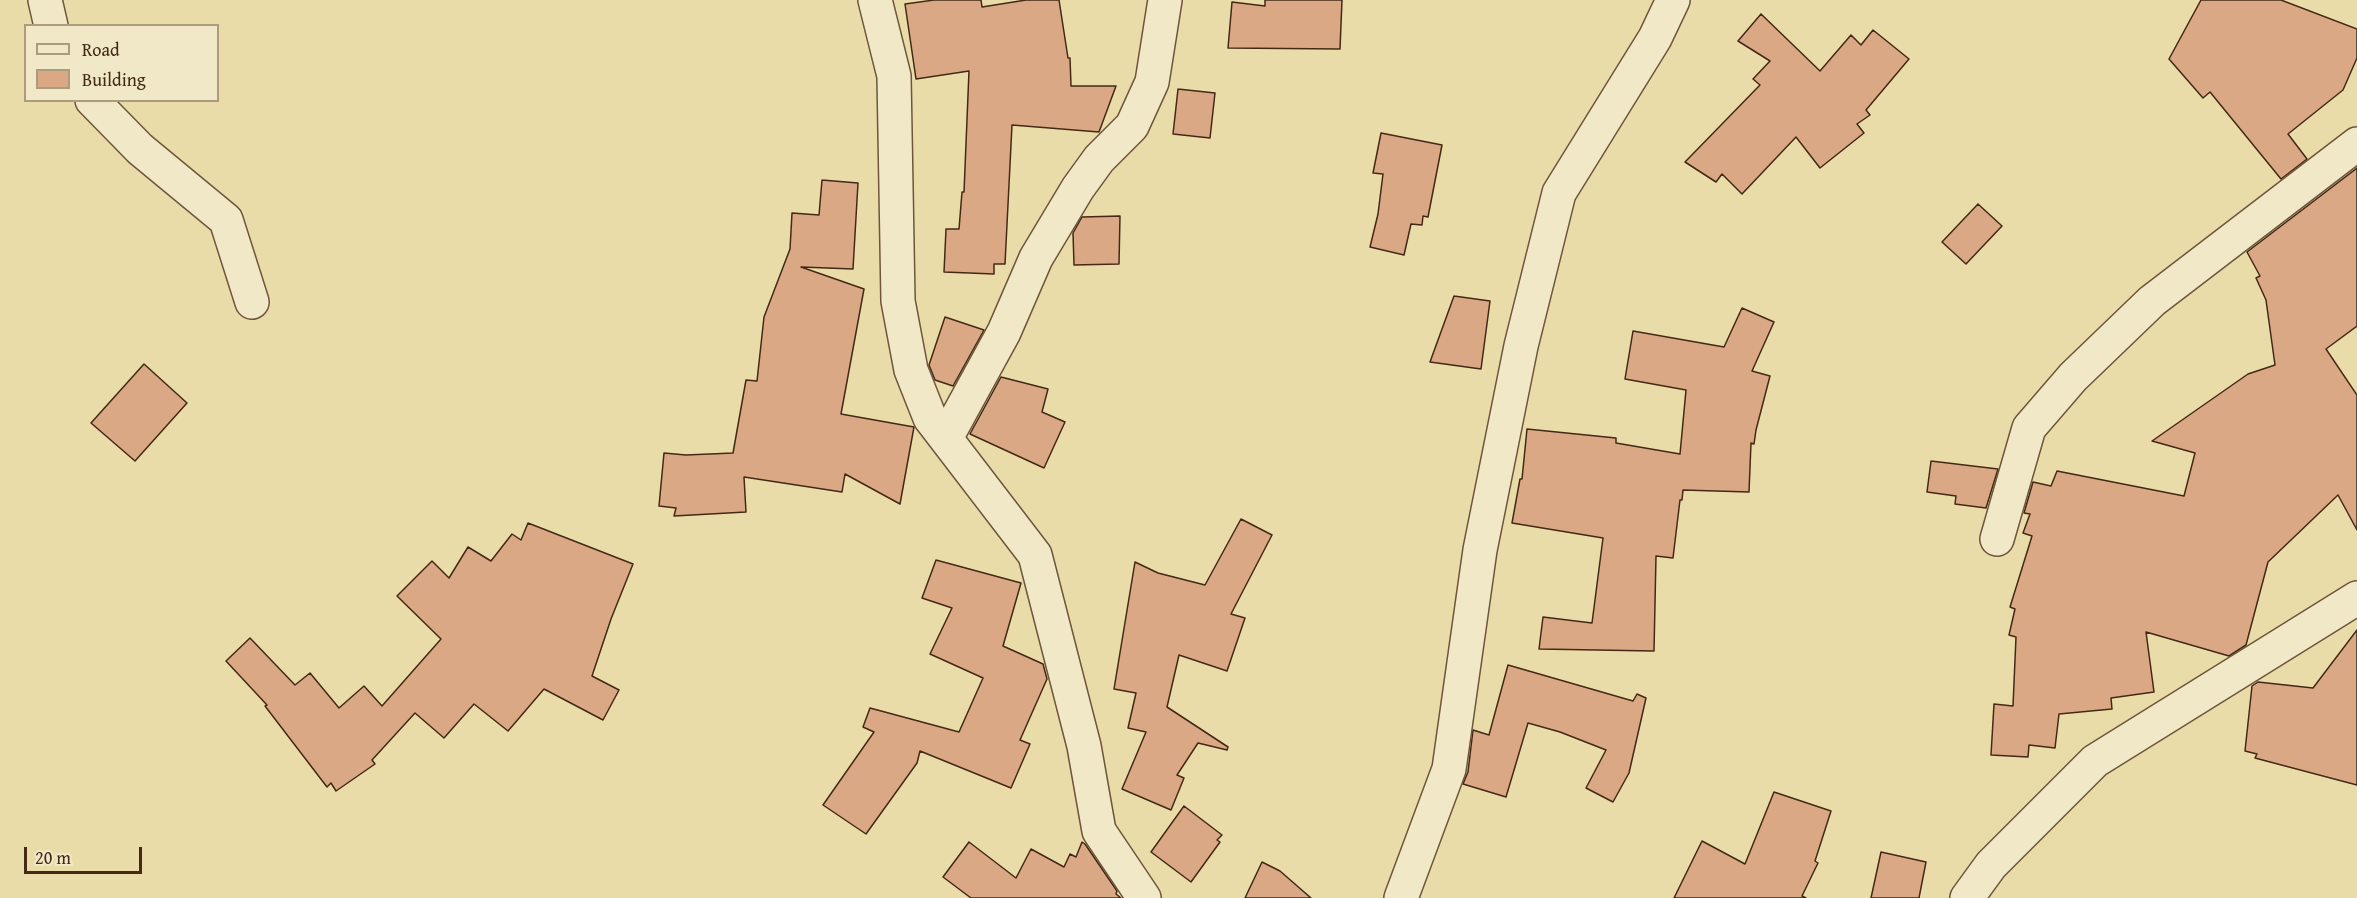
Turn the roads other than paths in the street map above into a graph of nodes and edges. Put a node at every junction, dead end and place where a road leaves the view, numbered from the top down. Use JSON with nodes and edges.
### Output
{"nodes":[{"id":1,"x":45,"y":0,"type":"edge"},
{"id":2,"x":875,"y":0,"type":"edge"},
{"id":3,"x":1165,"y":0,"type":"edge"},
{"id":4,"x":1673,"y":0,"type":"edge"},
{"id":5,"x":51,"y":24,"type":"edge"},
{"id":6,"x":95,"y":102,"type":"edge"},
{"id":7,"x":2357,"y":144,"type":"edge"},
{"id":8,"x":252,"y":302,"type":"dead end"},
{"id":9,"x":946,"y":438,"type":"junction"},
{"id":10,"x":1997,"y":539,"type":"dead end"},
{"id":11,"x":2357,"y":598,"type":"edge"},
{"id":12,"x":1144,"y":898,"type":"edge"},
{"id":13,"x":1401,"y":898,"type":"edge"},
{"id":14,"x":1967,"y":898,"type":"edge"}],
"edges":[{"from":1,"to":5,"type":"street"},
{"from":2,"to":9,"type":"street"},
{"from":3,"to":9,"type":"street"},
{"from":4,"to":13,"type":"street"},
{"from":6,"to":8,"type":"street"},
{"from":7,"to":10,"type":"street"},
{"from":9,"to":12,"type":"street"},
{"from":11,"to":14,"type":"street"}]}
